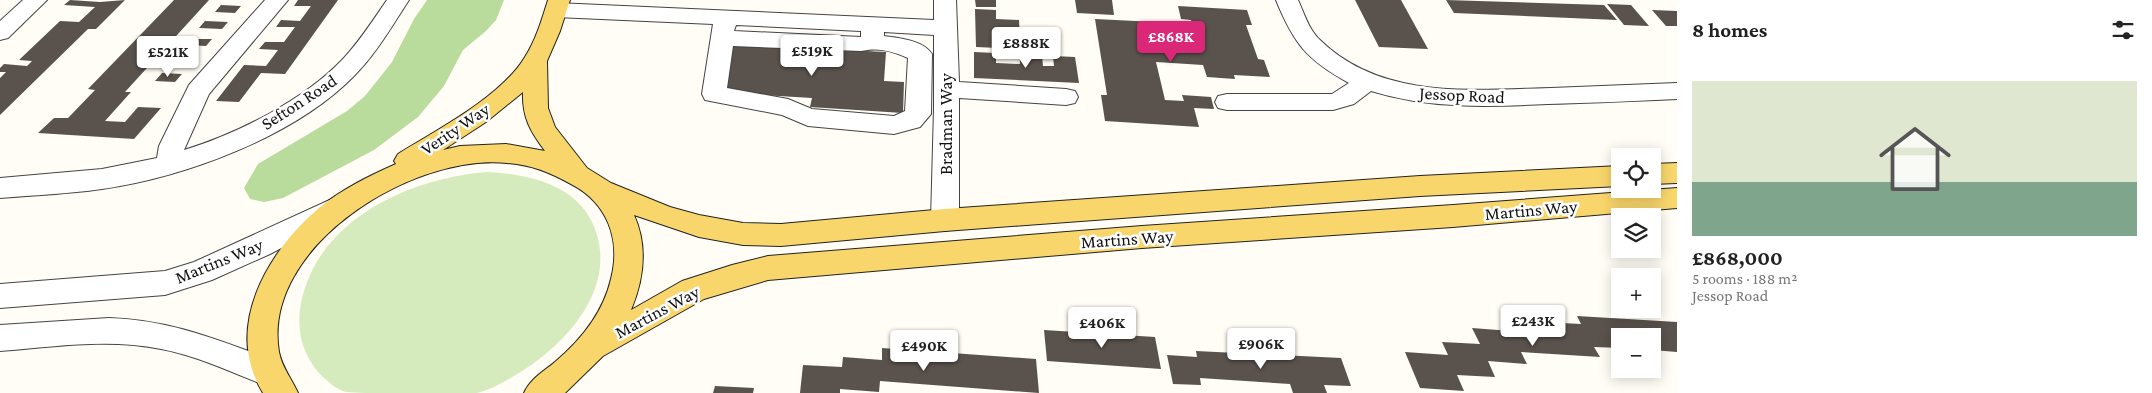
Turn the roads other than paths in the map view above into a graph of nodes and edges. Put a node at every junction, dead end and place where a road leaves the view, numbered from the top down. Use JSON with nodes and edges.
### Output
{"nodes":[{"id":1,"x":36,"y":0,"type":"edge"},
{"id":2,"x":277,"y":0,"type":"edge"},
{"id":3,"x":398,"y":0,"type":"edge"},
{"id":4,"x":945,"y":0,"type":"edge"},
{"id":5,"x":1287,"y":0,"type":"edge"},
{"id":6,"x":557,"y":5,"type":"edge"},
{"id":7,"x":725,"y":27,"type":"junction"},
{"id":8,"x":945,"y":28,"type":"junction"},
{"id":9,"x":872,"y":32,"type":"junction"},
{"id":10,"x":0,"y":33,"type":"edge"},
{"id":11,"x":534,"y":61,"type":"junction"},
{"id":12,"x":1368,"y":81,"type":"junction"},
{"id":13,"x":947,"y":89,"type":"junction"},
{"id":14,"x":1677,"y":92,"type":"edge"},
{"id":15,"x":1066,"y":97,"type":"dead end"},
{"id":16,"x":1227,"y":102,"type":"dead end"},
{"id":17,"x":169,"y":164,"type":"junction"},
{"id":18,"x":575,"y":170,"type":"junction"},
{"id":19,"x":1677,"y":173,"type":"edge"},
{"id":20,"x":1661,"y":174,"type":"edge"},
{"id":21,"x":1611,"y":176,"type":"edge"},
{"id":22,"x":0,"y":188,"type":"edge"},
{"id":23,"x":367,"y":188,"type":"junction"},
{"id":24,"x":603,"y":190,"type":"junction"},
{"id":25,"x":1677,"y":198,"type":"edge"},
{"id":26,"x":341,"y":205,"type":"junction"},
{"id":27,"x":945,"y":220,"type":"junction"},
{"id":28,"x":0,"y":296,"type":"edge"},
{"id":29,"x":0,"y":338,"type":"edge"},
{"id":30,"x":594,"y":346,"type":"junction"},
{"id":31,"x":276,"y":383,"type":"edge"},
{"id":32,"x":540,"y":393,"type":"edge"}],
"edges":[{"from":1,"to":10,"type":"street"},
{"from":2,"to":17,"type":"street"},
{"from":3,"to":17,"type":"street","name":"Sefton Road"},
{"from":4,"to":8,"type":"street","name":"Bradman Way"},
{"from":5,"to":12,"type":"street","name":"Jessop Road"},
{"from":6,"to":7,"type":"street"},
{"from":6,"to":11,"type":"main road","name":"Verity Way"},
{"from":7,"to":9,"type":"street"},
{"from":7,"to":9,"type":"street"},
{"from":8,"to":9,"type":"street"},
{"from":8,"to":13,"type":"street","name":"Bradman Way"},
{"from":11,"to":18,"type":"main road","name":"Verity Way"},
{"from":11,"to":23,"type":"main road","name":"Verity Way"},
{"from":12,"to":14,"type":"street","name":"Jessop Road"},
{"from":12,"to":16,"type":"street"},
{"from":13,"to":15,"type":"street"},
{"from":13,"to":27,"type":"street","name":"Bradman Way"},
{"from":17,"to":22,"type":"street","name":"Sefton Road"},
{"from":18,"to":23,"type":"main road","name":"Martins Way"},
{"from":18,"to":24,"type":"main road","name":"Martins Way"},
{"from":19,"to":20,"type":"main road"},
{"from":21,"to":27,"type":"main road","name":"Martins Way"},
{"from":23,"to":26,"type":"main road","name":"Martins Way"},
{"from":24,"to":27,"type":"main road","name":"Martins Way"},
{"from":24,"to":30,"type":"main road","name":"Martins Way"},
{"from":25,"to":30,"type":"main road","name":"Martins Way"},
{"from":26,"to":28,"type":"street","name":"Martins Way"},
{"from":26,"to":31,"type":"main road","name":"Martins Way"},
{"from":29,"to":31,"type":"street","name":"Martins Way"},
{"from":30,"to":32,"type":"main road","name":"Martins Way"}]}
